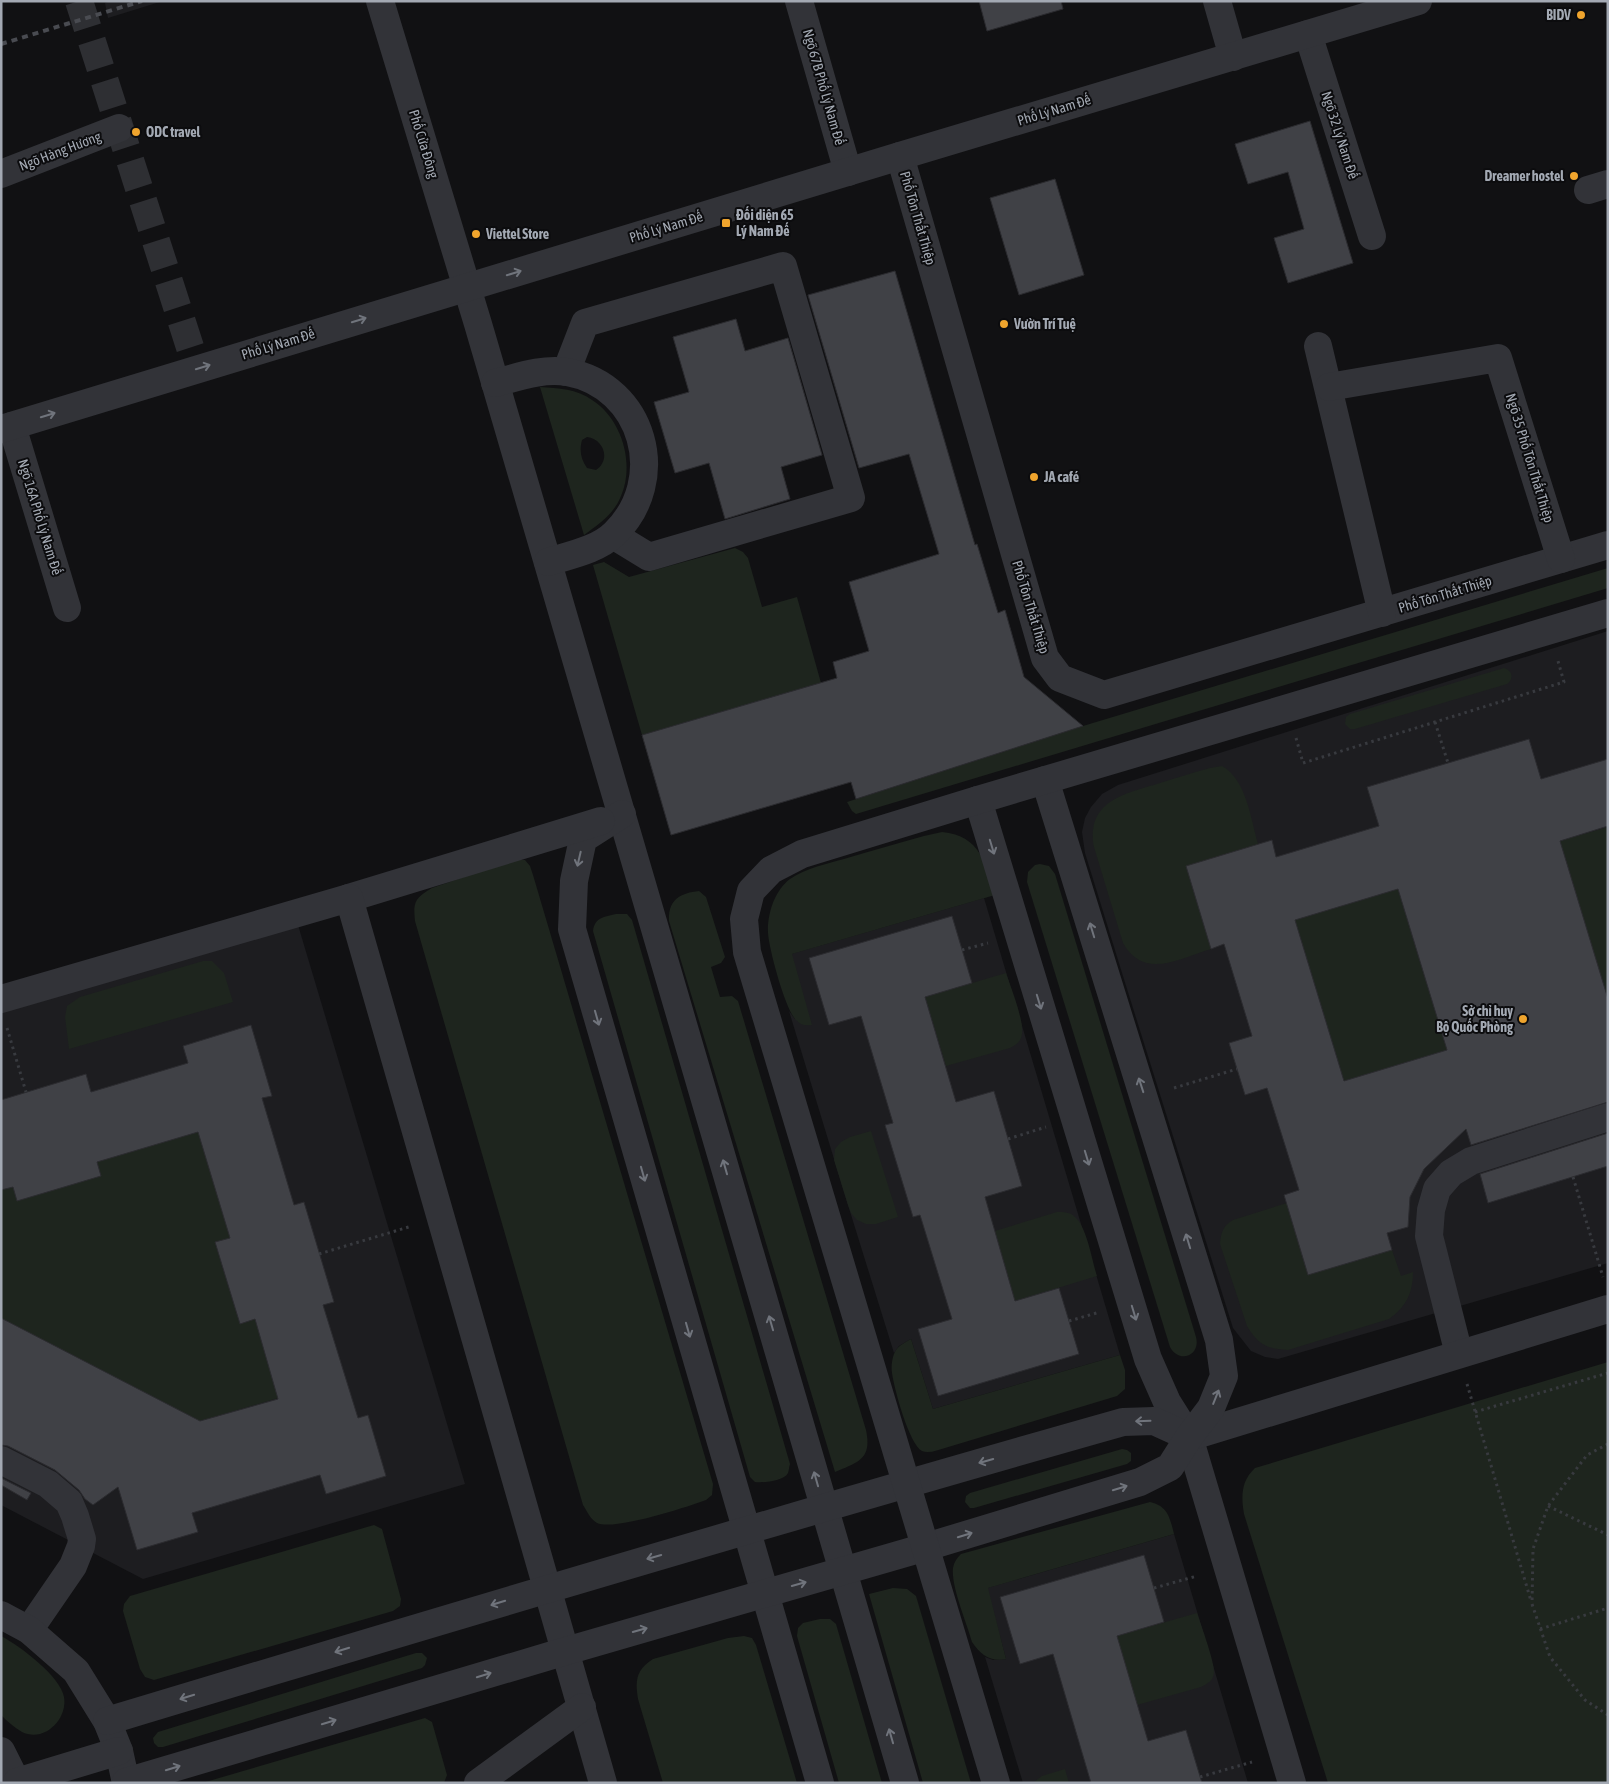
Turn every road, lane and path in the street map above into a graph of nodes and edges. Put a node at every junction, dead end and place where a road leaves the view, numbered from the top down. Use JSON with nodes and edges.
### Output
{"nodes":[{"id":1,"x":380,"y":1,"type":"edge"},
{"id":2,"x":799,"y":1,"type":"edge"},
{"id":3,"x":1217,"y":1,"type":"edge"},
{"id":4,"x":1418,"y":1,"type":"edge"},
{"id":5,"x":1308,"y":34,"type":"junction"},
{"id":6,"x":1233,"y":56,"type":"junction"},
{"id":7,"x":119,"y":128,"type":"dead end"},
{"id":8,"x":900,"y":156,"type":"junction"},
{"id":9,"x":848,"y":172,"type":"junction"},
{"id":10,"x":1,"y":174,"type":"edge"},
{"id":11,"x":1372,"y":236,"type":"dead end"},
{"id":12,"x":468,"y":287,"type":"junction"},
{"id":13,"x":1318,"y":346,"type":"dead end"},
{"id":14,"x":566,"y":372,"type":"junction"},
{"id":15,"x":496,"y":383,"type":"junction"},
{"id":16,"x":1329,"y":387,"type":"junction"},
{"id":17,"x":7,"y":427,"type":"edge"},
{"id":18,"x":613,"y":534,"type":"junction"},
{"id":19,"x":1608,"y":545,"type":"edge"},
{"id":20,"x":1561,"y":559,"type":"junction"},
{"id":21,"x":548,"y":562,"type":"junction"},
{"id":22,"x":67,"y":608,"type":"dead end"},
{"id":23,"x":1382,"y":613,"type":"junction"},
{"id":24,"x":1608,"y":613,"type":"edge"},
{"id":25,"x":1549,"y":631,"type":"junction"},
{"id":26,"x":1287,"y":709,"type":"junction"},
{"id":27,"x":1435,"y":722,"type":"junction"},
{"id":28,"x":1448,"y":763,"type":"dead end"},
{"id":29,"x":1046,"y":780,"type":"junction"},
{"id":30,"x":978,"y":800,"type":"junction"},
{"id":31,"x":622,"y":814,"type":"junction"},
{"id":32,"x":350,"y":898,"type":"junction"},
{"id":33,"x":988,"y":943,"type":"dead end"},
{"id":34,"x":962,"y":950,"type":"dead end"},
{"id":35,"x":1,"y":999,"type":"edge"},
{"id":36,"x":6,"y":1026,"type":"dead end"},
{"id":37,"x":1237,"y":1069,"type":"dead end"},
{"id":38,"x":1194,"y":1082,"type":"dead end"},
{"id":39,"x":26,"y":1092,"type":"dead end"},
{"id":40,"x":1608,"y":1117,"type":"edge"},
{"id":41,"x":1044,"y":1128,"type":"dead end"},
{"id":42,"x":1008,"y":1139,"type":"dead end"},
{"id":43,"x":1574,"y":1177,"type":"dead end"},
{"id":44,"x":441,"y":1217,"type":"junction"},
{"id":45,"x":319,"y":1254,"type":"dead end"},
{"id":46,"x":1606,"y":1296,"type":"edge"},
{"id":47,"x":1099,"y":1312,"type":"dead end"},
{"id":48,"x":1069,"y":1321,"type":"dead end"},
{"id":49,"x":1459,"y":1354,"type":"junction"},
{"id":50,"x":1608,"y":1373,"type":"edge"},
{"id":51,"x":1475,"y":1412,"type":"junction"},
{"id":52,"x":1189,"y":1437,"type":"junction"},
{"id":53,"x":1608,"y":1444,"type":"edge"},
{"id":54,"x":1,"y":1460,"type":"edge"},
{"id":55,"x":907,"y":1483,"type":"junction"},
{"id":56,"x":1548,"y":1506,"type":"junction"},
{"id":57,"x":824,"y":1507,"type":"junction"},
{"id":58,"x":746,"y":1530,"type":"junction"},
{"id":59,"x":1608,"y":1535,"type":"edge"},
{"id":60,"x":926,"y":1547,"type":"junction"},
{"id":61,"x":843,"y":1571,"type":"junction"},
{"id":62,"x":1180,"y":1581,"type":"dead end"},
{"id":63,"x":547,"y":1588,"type":"junction"},
{"id":64,"x":1154,"y":1588,"type":"dead end"},
{"id":65,"x":764,"y":1594,"type":"junction"},
{"id":66,"x":1532,"y":1604,"type":"junction"},
{"id":67,"x":1608,"y":1608,"type":"edge"},
{"id":68,"x":1,"y":1615,"type":"edge"},
{"id":69,"x":1540,"y":1629,"type":"junction"},
{"id":70,"x":29,"y":1630,"type":"junction"},
{"id":71,"x":566,"y":1651,"type":"junction"},
{"id":72,"x":582,"y":1707,"type":"junction"},
{"id":73,"x":1608,"y":1715,"type":"edge"},
{"id":74,"x":107,"y":1721,"type":"junction"},
{"id":75,"x":1,"y":1751,"type":"edge"},
{"id":76,"x":119,"y":1751,"type":"junction"},
{"id":77,"x":1235,"y":1767,"type":"dead end"},
{"id":78,"x":1200,"y":1777,"type":"dead end"},
{"id":79,"x":17,"y":1782,"type":"edge"},
{"id":80,"x":126,"y":1782,"type":"edge"},
{"id":81,"x":478,"y":1783,"type":"edge"},
{"id":82,"x":603,"y":1783,"type":"edge"},
{"id":83,"x":820,"y":1783,"type":"edge"},
{"id":84,"x":905,"y":1783,"type":"edge"},
{"id":85,"x":996,"y":1783,"type":"edge"},
{"id":86,"x":1292,"y":1783,"type":"edge"}],
"edges":[{"from":1,"to":12,"type":"street","name":"Phố Cửa Đông"},
{"from":2,"to":9,"type":"street","name":"Ngõ 67B Phố Lý Nam Đế"},
{"from":3,"to":6,"type":"street"},
{"from":4,"to":5,"type":"street","name":"Phố Lý Nam Đế"},
{"from":5,"to":6,"type":"street","name":"Phố Lý Nam Đế"},
{"from":5,"to":11,"type":"street","name":"Ngõ 32 Lý Nam Đế"},
{"from":6,"to":8,"type":"street","name":"Phố Lý Nam Đế"},
{"from":7,"to":10,"type":"street","name":"Ngõ Hàng Hương"},
{"from":8,"to":9,"type":"street","name":"Phố Lý Nam Đế"},
{"from":8,"to":23,"type":"street","name":"Phố Tôn Thất Thiệp"},
{"from":12,"to":9,"type":"street","name":"Phố Lý Nam Đế","one_way":true},
{"from":12,"to":15,"type":"street","name":"Phố Cửa Đông"},
{"from":17,"to":12,"type":"street","name":"Phố Lý Nam Đế","one_way":true},
{"from":13,"to":16,"type":"street"},
{"from":14,"to":15,"type":"street"},
{"from":14,"to":18,"type":"street"},
{"from":14,"to":18,"type":"street"},
{"from":15,"to":21,"type":"street","name":"Phố Cửa Đông"},
{"from":16,"to":20,"type":"street","name":"Ngõ 35 Phố Tôn Thất Thiệp"},
{"from":16,"to":23,"type":"street"},
{"from":17,"to":22,"type":"street","name":"Ngõ 16A Phố Lý Nam Đế"},
{"from":18,"to":21,"type":"street"},
{"from":19,"to":20,"type":"street","name":"Phố Tôn Thất Thiệp"},
{"from":20,"to":23,"type":"street","name":"Phố Tôn Thất Thiệp"},
{"from":21,"to":31,"type":"street","name":"Phố Cửa Đông"},
{"from":24,"to":25,"type":"street"},
{"from":25,"to":26,"type":"street"},
{"from":25,"to":27,"type":"path"},
{"from":26,"to":27,"type":"path"},
{"from":26,"to":29,"type":"street"},
{"from":27,"to":28,"type":"path"},
{"from":29,"to":30,"type":"street"},
{"from":52,"to":29,"type":"street","one_way":true},
{"from":30,"to":52,"type":"street","one_way":true},
{"from":30,"to":55,"type":"street"},
{"from":31,"to":32,"type":"street"},
{"from":57,"to":31,"type":"street","name":"Phố Cửa Đông","one_way":true},
{"from":31,"to":58,"type":"street","one_way":true},
{"from":32,"to":35,"type":"street"},
{"from":32,"to":44,"type":"street"},
{"from":33,"to":34,"type":"path"},
{"from":36,"to":39,"type":"path"},
{"from":37,"to":38,"type":"path"},
{"from":40,"to":49,"type":"street"},
{"from":41,"to":42,"type":"path"},
{"from":43,"to":46,"type":"path"},
{"from":44,"to":45,"type":"path"},
{"from":44,"to":63,"type":"street"},
{"from":46,"to":49,"type":"street"},
{"from":47,"to":48,"type":"path"},
{"from":49,"to":51,"type":"path"},
{"from":49,"to":52,"type":"street"},
{"from":50,"to":51,"type":"path"},
{"from":51,"to":66,"type":"path"},
{"from":52,"to":55,"type":"street","one_way":true},
{"from":60,"to":52,"type":"street","one_way":true},
{"from":52,"to":86,"type":"street"},
{"from":53,"to":56,"type":"path"},
{"from":54,"to":70,"type":"street"},
{"from":55,"to":57,"type":"street"},
{"from":55,"to":60,"type":"street"},
{"from":56,"to":59,"type":"path"},
{"from":56,"to":66,"type":"path"},
{"from":57,"to":58,"type":"street"},
{"from":57,"to":61,"type":"street","name":"Phố Cửa Đông"},
{"from":58,"to":63,"type":"street","one_way":true},
{"from":58,"to":65,"type":"street"},
{"from":60,"to":61,"type":"street"},
{"from":60,"to":85,"type":"street"},
{"from":65,"to":61,"type":"street","one_way":true},
{"from":84,"to":61,"type":"street","name":"Phố Cửa Đông","one_way":true},
{"from":62,"to":64,"type":"path"},
{"from":63,"to":71,"type":"street"},
{"from":63,"to":74,"type":"street","one_way":true},
{"from":71,"to":65,"type":"street","one_way":true},
{"from":65,"to":83,"type":"street"},
{"from":66,"to":69,"type":"path"},
{"from":67,"to":69,"type":"path"},
{"from":68,"to":70,"type":"street"},
{"from":69,"to":73,"type":"path"},
{"from":70,"to":74,"type":"street"},
{"from":71,"to":72,"type":"street"},
{"from":80,"to":71,"type":"street","one_way":true},
{"from":72,"to":81,"type":"street"},
{"from":72,"to":82,"type":"street"},
{"from":74,"to":76,"type":"street"},
{"from":75,"to":79,"type":"street"},
{"from":76,"to":79,"type":"street"},
{"from":76,"to":80,"type":"street"},
{"from":77,"to":78,"type":"path"}]}
